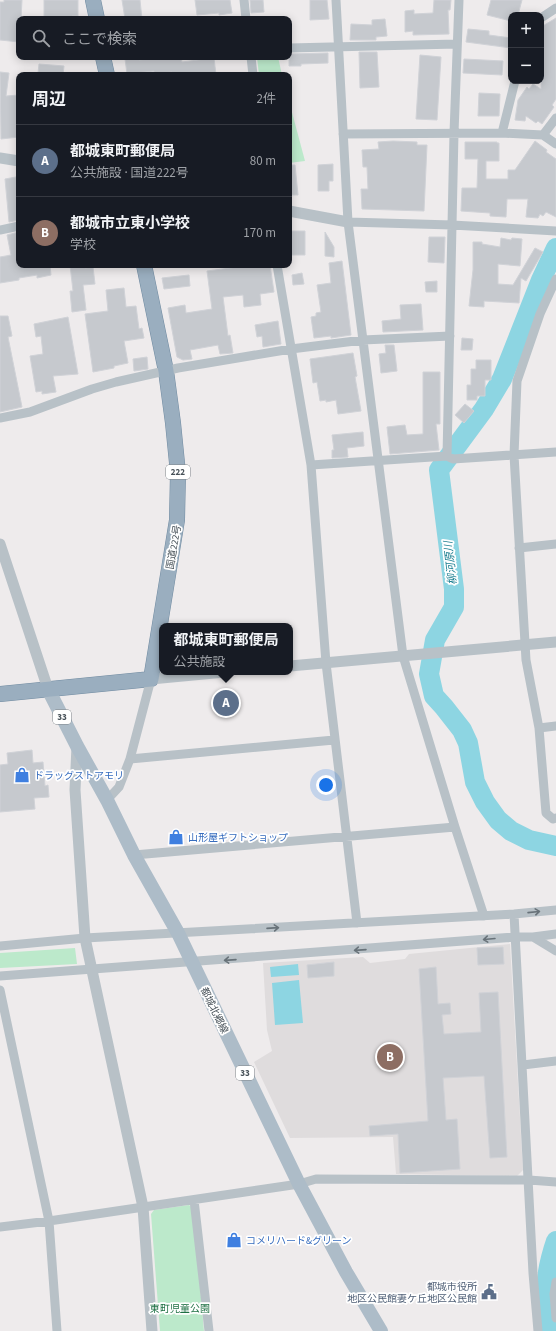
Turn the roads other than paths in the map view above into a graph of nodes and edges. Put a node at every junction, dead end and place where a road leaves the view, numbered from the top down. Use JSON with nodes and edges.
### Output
{"nodes":[{"id":1,"x":93,"y":0,"type":"edge"},
{"id":2,"x":244,"y":0,"type":"edge"},
{"id":3,"x":336,"y":0,"type":"edge"},
{"id":4,"x":459,"y":0,"type":"edge"},
{"id":5,"x":556,"y":8,"type":"edge"},
{"id":6,"x":96,"y":16,"type":"edge"},
{"id":7,"x":246,"y":16,"type":"edge"},
{"id":8,"x":544,"y":16,"type":"edge"},
{"id":9,"x":457,"y":44,"type":"junction"},
{"id":10,"x":338,"y":46,"type":"junction"},
{"id":11,"x":292,"y":48,"type":"edge"},
{"id":12,"x":104,"y":60,"type":"edge"},
{"id":13,"x":251,"y":60,"type":"edge"},
{"id":14,"x":106,"y":72,"type":"edge"},
{"id":15,"x":253,"y":72,"type":"edge"},
{"id":16,"x":514,"y":84,"type":"edge"},
{"id":17,"x":556,"y":118,"type":"edge"},
{"id":18,"x":454,"y":133,"type":"junction"},
{"id":19,"x":502,"y":133,"type":"junction"},
{"id":20,"x":343,"y":134,"type":"junction"},
{"id":21,"x":544,"y":135,"type":"junction"},
{"id":22,"x":556,"y":144,"type":"edge"},
{"id":23,"x":0,"y":158,"type":"edge"},
{"id":24,"x":16,"y":161,"type":"edge"},
{"id":25,"x":292,"y":212,"type":"edge"},
{"id":26,"x":348,"y":222,"type":"junction"},
{"id":27,"x":452,"y":225,"type":"junction"},
{"id":28,"x":16,"y":227,"type":"edge"},
{"id":29,"x":0,"y":230,"type":"edge"},
{"id":30,"x":556,"y":231,"type":"edge"},
{"id":31,"x":145,"y":268,"type":"edge"},
{"id":32,"x":278,"y":268,"type":"edge"},
{"id":33,"x":556,"y":279,"type":"edge"},
{"id":34,"x":450,"y":336,"type":"junction"},
{"id":35,"x":363,"y":340,"type":"junction"},
{"id":36,"x":291,"y":349,"type":"junction"},
{"id":37,"x":166,"y":371,"type":"junction"},
{"id":38,"x":0,"y":418,"type":"edge"},
{"id":39,"x":556,"y":452,"type":"edge"},
{"id":40,"x":514,"y":455,"type":"junction"},
{"id":41,"x":450,"y":457,"type":"junction"},
{"id":42,"x":379,"y":462,"type":"junction"},
{"id":43,"x":311,"y":465,"type":"junction"},
{"id":44,"x":0,"y":544,"type":"edge"},
{"id":45,"x":556,"y":544,"type":"edge"},
{"id":46,"x":519,"y":548,"type":"junction"},
{"id":47,"x":160,"y":623,"type":"edge"},
{"id":48,"x":159,"y":630,"type":"edge"},
{"id":49,"x":556,"y":642,"type":"edge"},
{"id":50,"x":525,"y":644,"type":"junction"},
{"id":51,"x":403,"y":656,"type":"junction"},
{"id":52,"x":326,"y":663,"type":"junction"},
{"id":53,"x":293,"y":666,"type":"edge"},
{"id":54,"x":193,"y":675,"type":"edge"},
{"id":55,"x":151,"y":679,"type":"junction"},
{"id":56,"x":48,"y":689,"type":"junction"},
{"id":57,"x":0,"y":694,"type":"edge"},
{"id":58,"x":556,"y":726,"type":"edge"},
{"id":59,"x":539,"y":728,"type":"junction"},
{"id":60,"x":334,"y":740,"type":"junction"},
{"id":61,"x":77,"y":746,"type":"junction"},
{"id":62,"x":130,"y":759,"type":"junction"},
{"id":63,"x":107,"y":800,"type":"junction"},
{"id":64,"x":556,"y":818,"type":"edge"},
{"id":65,"x":455,"y":827,"type":"junction"},
{"id":66,"x":347,"y":836,"type":"junction"},
{"id":67,"x":134,"y":855,"type":"junction"},
{"id":68,"x":556,"y":910,"type":"edge"},
{"id":69,"x":514,"y":914,"type":"junction"},
{"id":70,"x":484,"y":916,"type":"junction"},
{"id":71,"x":357,"y":923,"type":"junction"},
{"id":72,"x":178,"y":933,"type":"junction"},
{"id":73,"x":556,"y":934,"type":"edge"},
{"id":74,"x":515,"y":937,"type":"junction"},
{"id":75,"x":533,"y":937,"type":"junction"},
{"id":76,"x":85,"y":938,"type":"junction"},
{"id":77,"x":0,"y":946,"type":"edge"},
{"id":78,"x":556,"y":951,"type":"edge"},
{"id":79,"x":192,"y":962,"type":"junction"},
{"id":80,"x":92,"y":970,"type":"junction"},
{"id":81,"x":0,"y":976,"type":"edge"},
{"id":82,"x":0,"y":990,"type":"edge"},
{"id":83,"x":556,"y":1061,"type":"edge"},
{"id":84,"x":523,"y":1065,"type":"junction"},
{"id":85,"x":529,"y":1180,"type":"junction"},
{"id":86,"x":556,"y":1182,"type":"edge"},
{"id":87,"x":299,"y":1184,"type":"junction"},
{"id":88,"x":194,"y":1200,"type":"junction"},
{"id":89,"x":143,"y":1207,"type":"junction"},
{"id":90,"x":49,"y":1221,"type":"junction"},
{"id":91,"x":0,"y":1227,"type":"edge"},
{"id":92,"x":556,"y":1282,"type":"edge"},
{"id":93,"x":556,"y":1318,"type":"edge"},
{"id":94,"x":57,"y":1331,"type":"edge"},
{"id":95,"x":152,"y":1331,"type":"edge"},
{"id":96,"x":209,"y":1331,"type":"edge"},
{"id":97,"x":381,"y":1331,"type":"edge"},
{"id":98,"x":538,"y":1331,"type":"edge"}],
"edges":[{"from":1,"to":6,"type":"highway"},
{"from":2,"to":7,"type":"street"},
{"from":3,"to":10,"type":"street"},
{"from":4,"to":9,"type":"street"},
{"from":5,"to":8,"type":"street"},
{"from":9,"to":10,"type":"street"},
{"from":9,"to":18,"type":"street"},
{"from":10,"to":11,"type":"street"},
{"from":10,"to":20,"type":"street"},
{"from":12,"to":14,"type":"highway"},
{"from":13,"to":15,"type":"street"},
{"from":16,"to":19,"type":"street"},
{"from":17,"to":21,"type":"street"},
{"from":18,"to":19,"type":"street"},
{"from":18,"to":20,"type":"street"},
{"from":18,"to":27,"type":"street"},
{"from":19,"to":21,"type":"street"},
{"from":20,"to":26,"type":"street"},
{"from":21,"to":22,"type":"street"},
{"from":23,"to":24,"type":"street"},
{"from":25,"to":26,"type":"street"},
{"from":26,"to":27,"type":"street"},
{"from":26,"to":35,"type":"street"},
{"from":27,"to":30,"type":"street"},
{"from":27,"to":34,"type":"street"},
{"from":28,"to":29,"type":"street"},
{"from":31,"to":37,"type":"highway","name":"国道222号","number":"222"},
{"from":32,"to":36,"type":"street"},
{"from":33,"to":40,"type":"street"},
{"from":34,"to":35,"type":"street"},
{"from":34,"to":41,"type":"street"},
{"from":35,"to":36,"type":"street"},
{"from":35,"to":42,"type":"street"},
{"from":36,"to":37,"type":"street"},
{"from":36,"to":43,"type":"street"},
{"from":37,"to":38,"type":"street"},
{"from":37,"to":47,"type":"highway","name":"国道222号","number":"222"},
{"from":39,"to":40,"type":"street"},
{"from":40,"to":41,"type":"street"},
{"from":40,"to":46,"type":"street"},
{"from":41,"to":42,"type":"street"},
{"from":42,"to":43,"type":"street"},
{"from":42,"to":51,"type":"street"},
{"from":43,"to":52,"type":"street"},
{"from":44,"to":56,"type":"street"},
{"from":45,"to":46,"type":"street"},
{"from":46,"to":50,"type":"street"},
{"from":48,"to":55,"type":"highway","name":"国道222号","number":"222"},
{"from":49,"to":50,"type":"street"},
{"from":50,"to":51,"type":"street"},
{"from":50,"to":59,"type":"street"},
{"from":51,"to":52,"type":"street"},
{"from":51,"to":65,"type":"street"},
{"from":52,"to":53,"type":"street"},
{"from":52,"to":60,"type":"street"},
{"from":54,"to":55,"type":"street"},
{"from":55,"to":56,"type":"highway"},
{"from":55,"to":62,"type":"street"},
{"from":56,"to":57,"type":"highway"},
{"from":56,"to":61,"type":"main road","name":"都城北郷線","number":"33"},
{"from":58,"to":59,"type":"street"},
{"from":59,"to":64,"type":"street"},
{"from":60,"to":62,"type":"street"},
{"from":60,"to":66,"type":"street"},
{"from":61,"to":63,"type":"main road","name":"都城北郷線","number":"33"},
{"from":61,"to":76,"type":"street"},
{"from":62,"to":63,"type":"street"},
{"from":63,"to":67,"type":"main road","name":"都城北郷線","number":"33"},
{"from":65,"to":66,"type":"street"},
{"from":65,"to":70,"type":"street"},
{"from":66,"to":67,"type":"street"},
{"from":66,"to":71,"type":"street"},
{"from":67,"to":72,"type":"main road","name":"都城北郷線","number":"33"},
{"from":69,"to":68,"type":"street","one_way":true},
{"from":69,"to":70,"type":"street"},
{"from":69,"to":74,"type":"street"},
{"from":70,"to":71,"type":"street"},
{"from":72,"to":71,"type":"street","one_way":true},
{"from":72,"to":76,"type":"street"},
{"from":72,"to":79,"type":"main road","name":"都城北郷線","number":"33"},
{"from":73,"to":75,"type":"street"},
{"from":74,"to":75,"type":"street"},
{"from":74,"to":79,"type":"street","one_way":true},
{"from":74,"to":84,"type":"street"},
{"from":75,"to":78,"type":"street"},
{"from":76,"to":77,"type":"street"},
{"from":76,"to":80,"type":"street"},
{"from":79,"to":80,"type":"street"},
{"from":79,"to":87,"type":"main road","name":"都城北郷線","number":"33"},
{"from":80,"to":81,"type":"street"},
{"from":80,"to":89,"type":"street"},
{"from":82,"to":90,"type":"street"},
{"from":83,"to":84,"type":"street"},
{"from":84,"to":85,"type":"street"},
{"from":85,"to":86,"type":"street"},
{"from":85,"to":87,"type":"street"},
{"from":85,"to":98,"type":"street"},
{"from":87,"to":88,"type":"street"},
{"from":87,"to":97,"type":"main road","name":"都城北郷線","number":"33"},
{"from":88,"to":89,"type":"street"},
{"from":88,"to":96,"type":"street"},
{"from":89,"to":90,"type":"street"},
{"from":89,"to":95,"type":"street"},
{"from":90,"to":91,"type":"street"},
{"from":90,"to":94,"type":"street"},
{"from":92,"to":93,"type":"street"}]}
